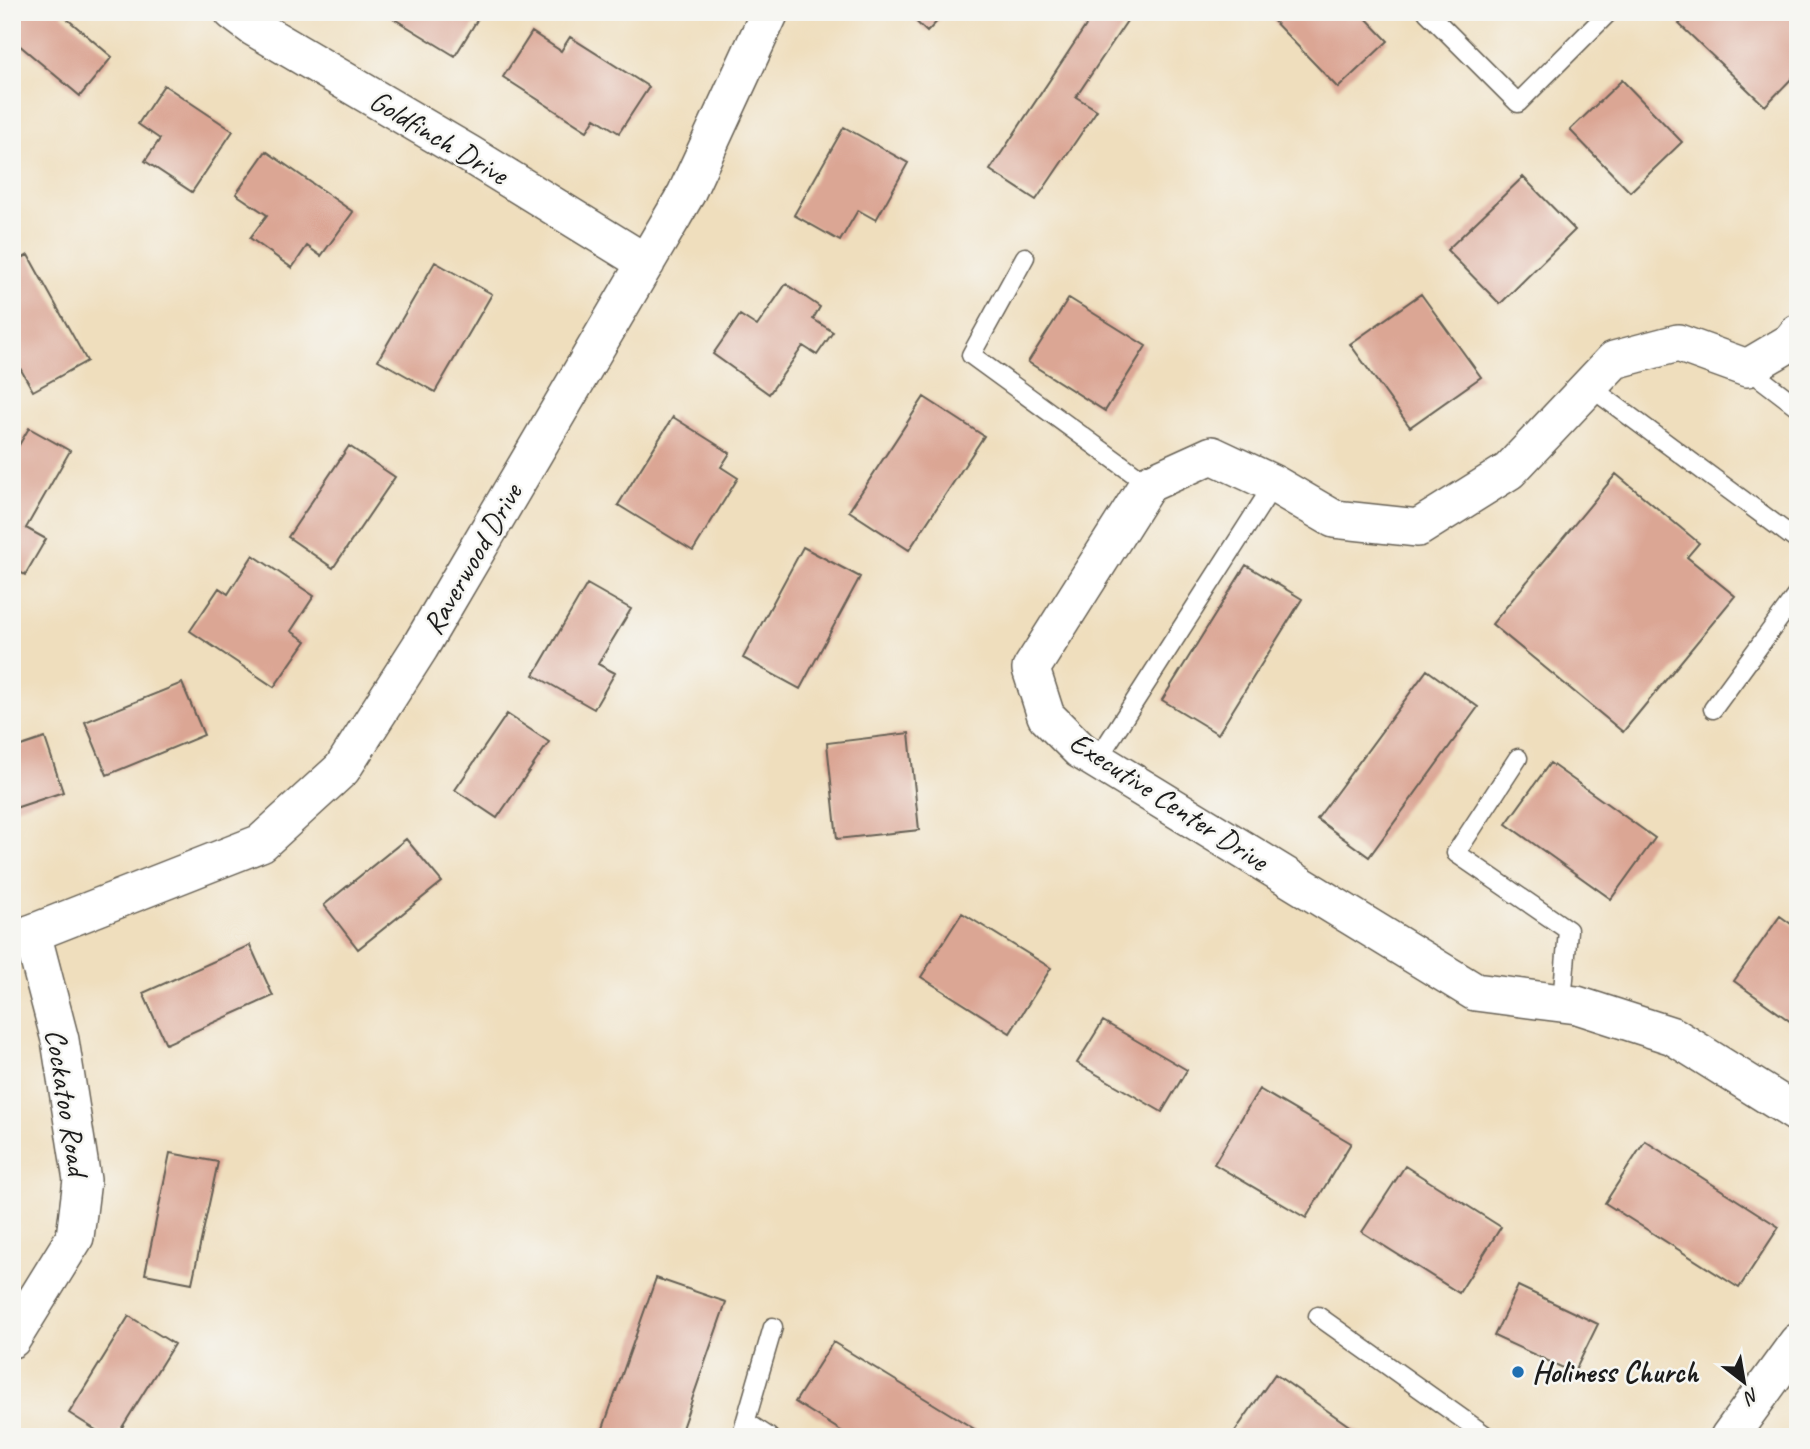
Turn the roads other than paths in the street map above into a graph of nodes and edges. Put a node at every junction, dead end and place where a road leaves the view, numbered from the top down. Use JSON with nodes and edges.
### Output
{"nodes":[{"id":1,"x":233,"y":12,"type":"edge"},
{"id":2,"x":770,"y":12,"type":"edge"},
{"id":3,"x":1427,"y":12,"type":"edge"},
{"id":4,"x":1609,"y":12,"type":"edge"},
{"id":5,"x":1025,"y":257,"type":"dead end"},
{"id":6,"x":646,"y":263,"type":"junction"},
{"id":7,"x":1798,"y":333,"type":"edge"},
{"id":8,"x":1747,"y":368,"type":"junction"},
{"id":9,"x":1589,"y":386,"type":"junction"},
{"id":10,"x":1798,"y":407,"type":"edge"},
{"id":11,"x":1148,"y":484,"type":"junction"},
{"id":12,"x":1274,"y":484,"type":"junction"},
{"id":13,"x":1798,"y":541,"type":"edge"},
{"id":14,"x":1798,"y":593,"type":"edge"},
{"id":15,"x":1713,"y":709,"type":"dead end"},
{"id":16,"x":1518,"y":758,"type":"dead end"},
{"id":17,"x":1097,"y":760,"type":"junction"},
{"id":18,"x":22,"y":937,"type":"edge"},
{"id":19,"x":1562,"y":1003,"type":"junction"},
{"id":20,"x":1798,"y":1114,"type":"edge"},
{"id":21,"x":1318,"y":1316,"type":"dead end"},
{"id":22,"x":773,"y":1327,"type":"dead end"},
{"id":23,"x":12,"y":1339,"type":"edge"},
{"id":24,"x":1798,"y":1342,"type":"edge"},
{"id":25,"x":743,"y":1430,"type":"edge"},
{"id":26,"x":769,"y":1437,"type":"edge"},
{"id":27,"x":1488,"y":1437,"type":"edge"},
{"id":28,"x":1728,"y":1437,"type":"edge"}],
"edges":[{"from":1,"to":6,"type":"street","name":"Goldfinch Drive"},
{"from":2,"to":6,"type":"street","name":"Raverwood Drive"},
{"from":3,"to":4,"type":"lane"},
{"from":5,"to":11,"type":"lane"},
{"from":6,"to":18,"type":"street","name":"Raverwood Drive"},
{"from":7,"to":8,"type":"street"},
{"from":8,"to":9,"type":"street"},
{"from":8,"to":10,"type":"lane"},
{"from":9,"to":12,"type":"street"},
{"from":9,"to":13,"type":"lane"},
{"from":11,"to":12,"type":"street"},
{"from":11,"to":17,"type":"street","name":"Executive Center Drive"},
{"from":12,"to":17,"type":"lane"},
{"from":14,"to":15,"type":"lane"},
{"from":16,"to":19,"type":"lane"},
{"from":17,"to":19,"type":"street","name":"Executive Center Drive"},
{"from":18,"to":23,"type":"street","name":"Cockatoo Road"},
{"from":19,"to":20,"type":"street","name":"Executive Center Drive"},
{"from":21,"to":27,"type":"lane"},
{"from":22,"to":25,"type":"lane"},
{"from":24,"to":28,"type":"street"},
{"from":25,"to":26,"type":"lane"}]}
